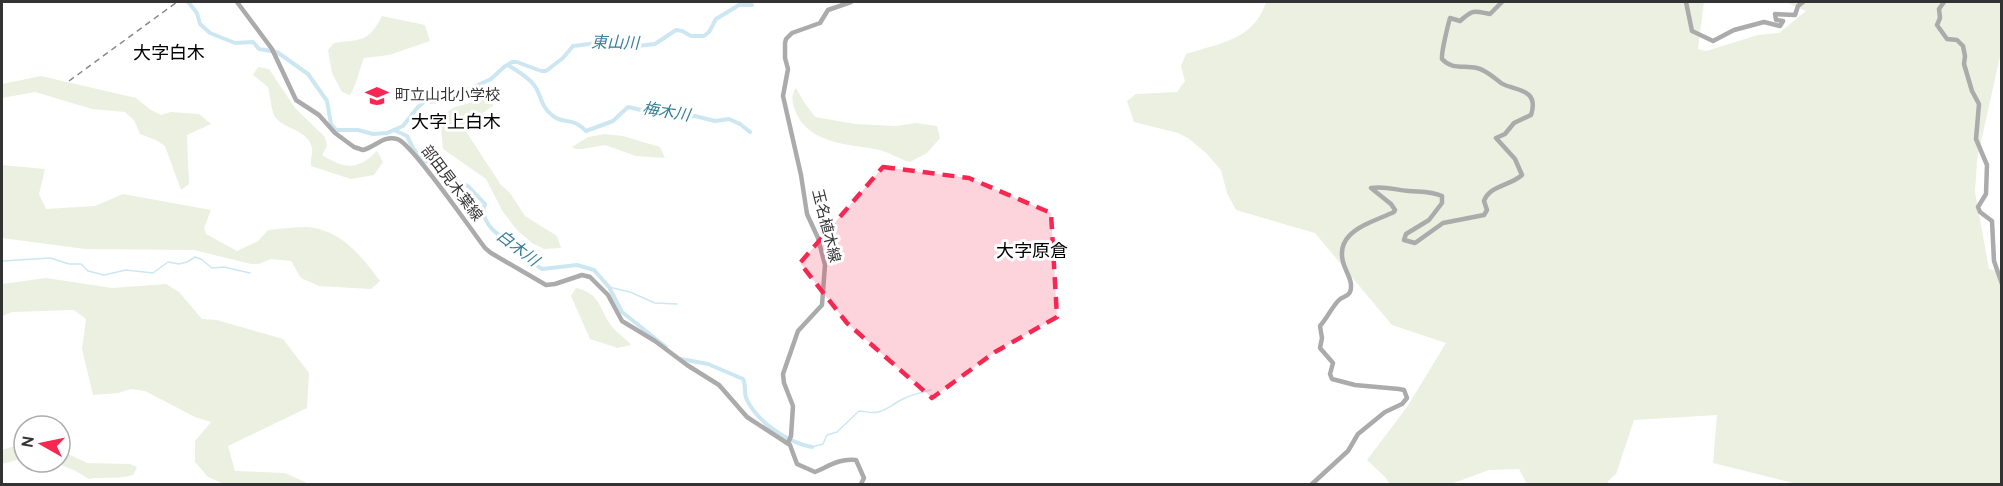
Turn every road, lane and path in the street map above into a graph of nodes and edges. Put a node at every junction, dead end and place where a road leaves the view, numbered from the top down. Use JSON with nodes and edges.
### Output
{"nodes":[{"id":1,"x":237,"y":2,"type":"edge"},
{"id":2,"x":851,"y":2,"type":"edge"},
{"id":3,"x":1502,"y":2,"type":"edge"},
{"id":4,"x":1686,"y":2,"type":"edge"},
{"id":5,"x":1803,"y":2,"type":"edge"},
{"id":6,"x":1944,"y":2,"type":"edge"},
{"id":7,"x":2001,"y":284,"type":"edge"},
{"id":8,"x":789,"y":440,"type":"junction"},
{"id":9,"x":861,"y":484,"type":"edge"},
{"id":10,"x":1312,"y":484,"type":"edge"}],
"edges":[{"from":1,"to":8,"type":"main road","name":"部田見木葉線"},
{"from":2,"to":8,"type":"main road","name":"玉名植木線"},
{"from":3,"to":10,"type":"main road"},
{"from":4,"to":5,"type":"main road"},
{"from":6,"to":7,"type":"main road"},
{"from":8,"to":9,"type":"main road"}]}
